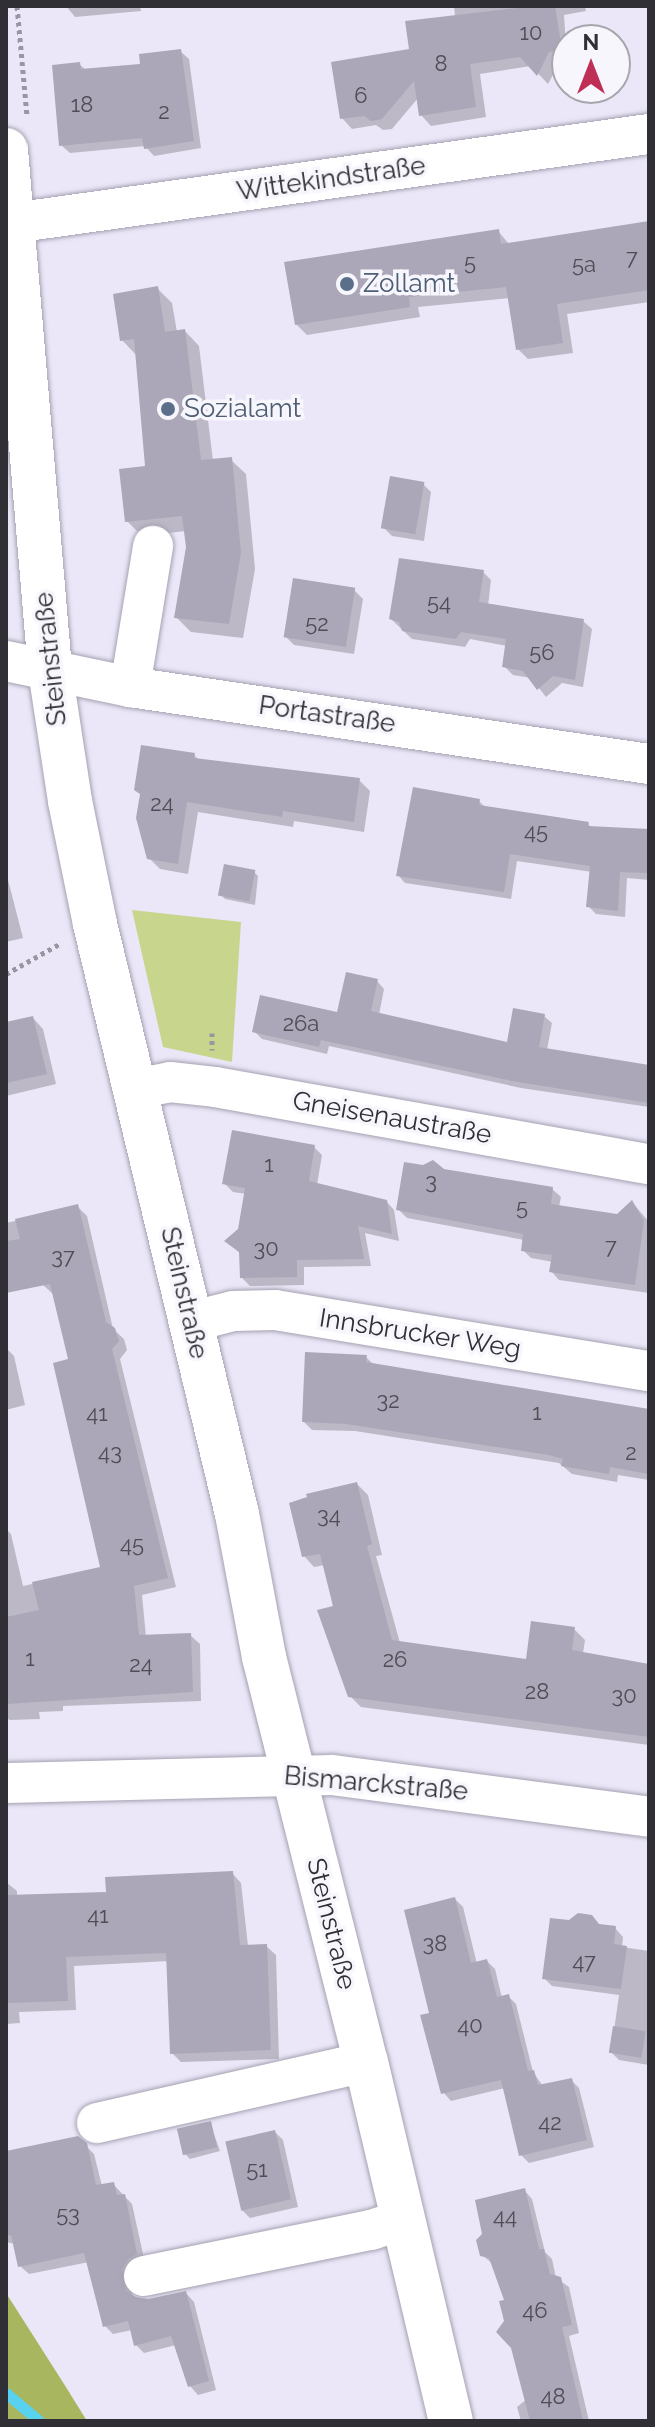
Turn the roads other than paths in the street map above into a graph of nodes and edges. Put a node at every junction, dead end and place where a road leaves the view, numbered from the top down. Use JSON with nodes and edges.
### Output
{"nodes":[{"id":1,"x":649,"y":134,"type":"edge"},
{"id":2,"x":6,"y":150,"type":"edge"},
{"id":3,"x":13,"y":223,"type":"junction"},
{"id":4,"x":153,"y":546,"type":"dead end"},
{"id":5,"x":6,"y":661,"type":"edge"},
{"id":6,"x":50,"y":670,"type":"junction"},
{"id":7,"x":130,"y":687,"type":"junction"},
{"id":8,"x":649,"y":764,"type":"edge"},
{"id":9,"x":135,"y":1089,"type":"junction"},
{"id":10,"x":649,"y":1164,"type":"edge"},
{"id":11,"x":190,"y":1322,"type":"junction"},
{"id":12,"x":649,"y":1371,"type":"edge"},
{"id":13,"x":293,"y":1775,"type":"junction"},
{"id":14,"x":6,"y":1783,"type":"edge"},
{"id":15,"x":649,"y":1817,"type":"edge"},
{"id":16,"x":366,"y":2062,"type":"junction"},
{"id":17,"x":97,"y":2123,"type":"dead end"},
{"id":18,"x":404,"y":2219,"type":"junction"},
{"id":19,"x":144,"y":2276,"type":"dead end"},
{"id":20,"x":451,"y":2421,"type":"edge"}],
"edges":[{"from":1,"to":3,"type":"street","name":"Wittekindstraße"},
{"from":2,"to":3,"type":"main road","name":"Steinstraße"},
{"from":3,"to":6,"type":"main road","name":"Steinstraße"},
{"from":4,"to":7,"type":"street"},
{"from":5,"to":6,"type":"street","name":"Portastraße"},
{"from":6,"to":7,"type":"street","name":"Portastraße"},
{"from":6,"to":9,"type":"main road","name":"Steinstraße"},
{"from":7,"to":8,"type":"street","name":"Portastraße"},
{"from":9,"to":10,"type":"street","name":"Gneisenaustraße"},
{"from":9,"to":11,"type":"main road","name":"Steinstraße"},
{"from":11,"to":12,"type":"street","name":"Innsbrucker Weg"},
{"from":11,"to":13,"type":"main road","name":"Steinstraße"},
{"from":13,"to":14,"type":"street","name":"Bismarckstraße"},
{"from":13,"to":15,"type":"street","name":"Bismarckstraße"},
{"from":13,"to":16,"type":"main road","name":"Steinstraße"},
{"from":16,"to":17,"type":"street"},
{"from":16,"to":18,"type":"main road","name":"Steinstraße"},
{"from":18,"to":19,"type":"street"},
{"from":18,"to":20,"type":"main road","name":"Steinstraße"}]}
